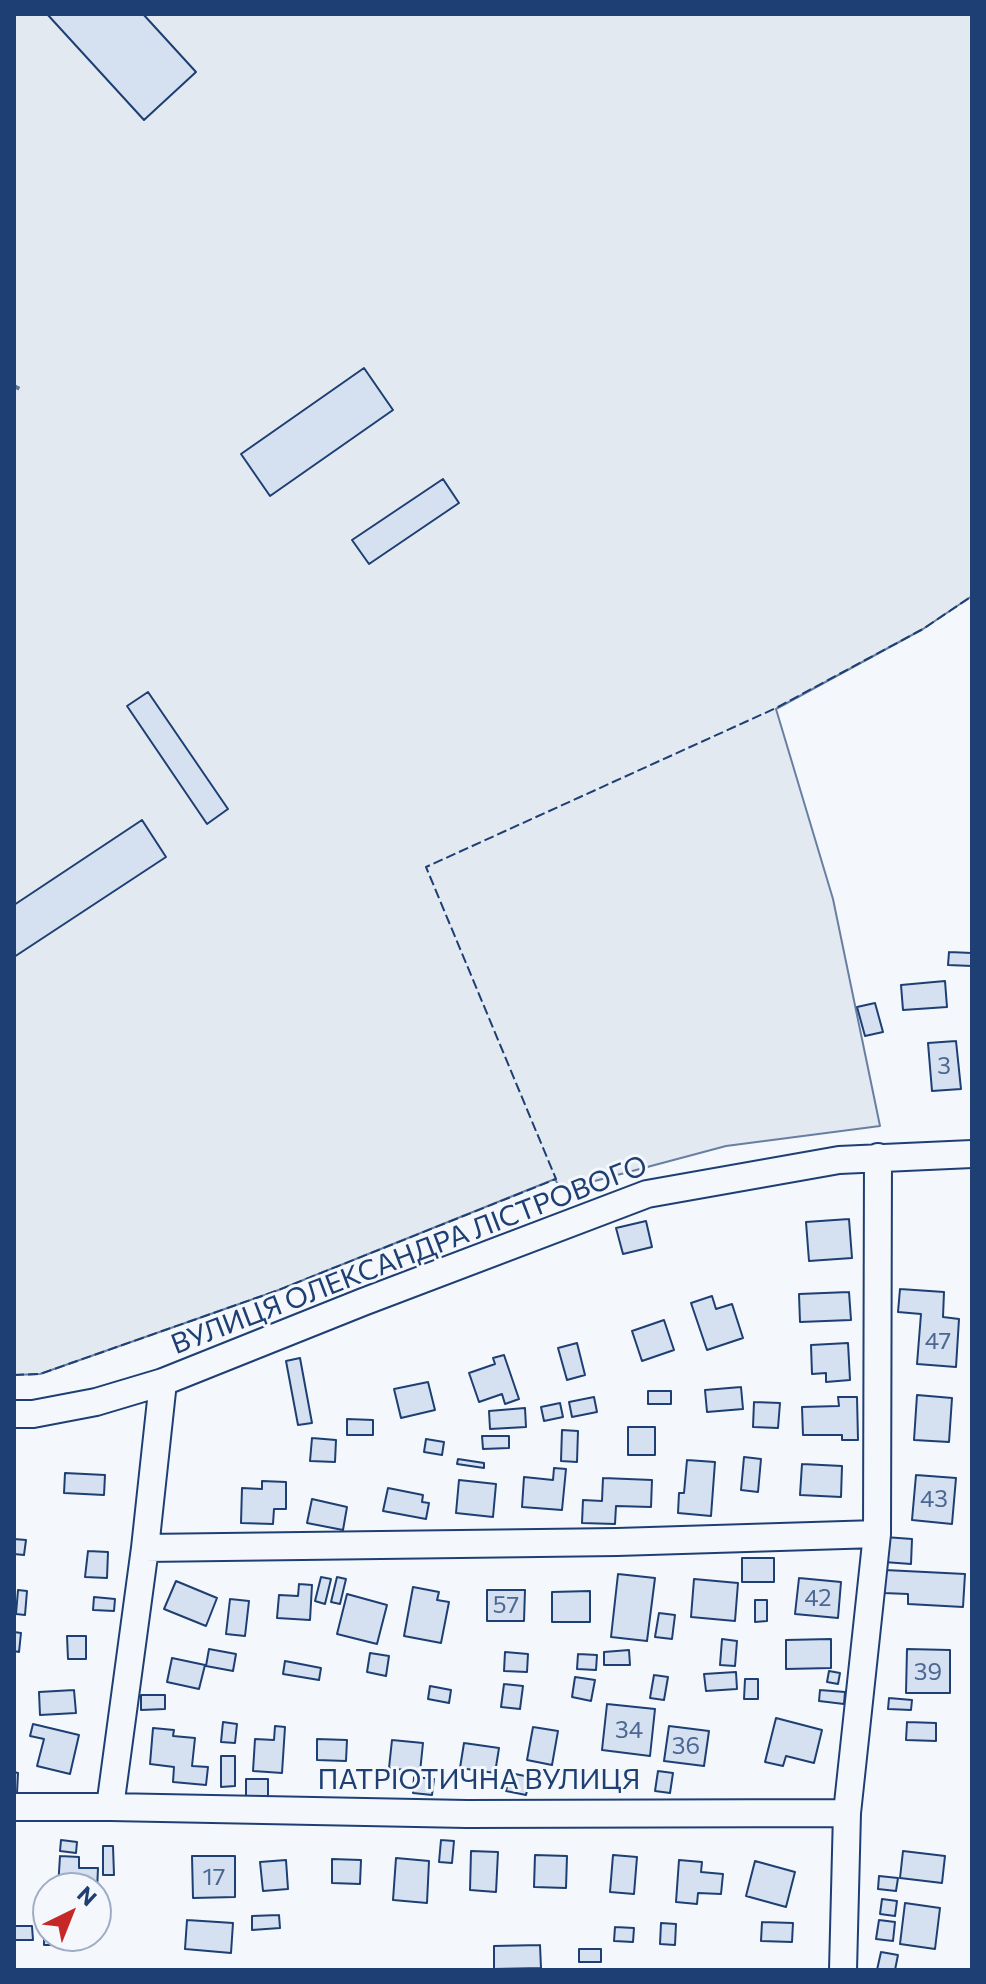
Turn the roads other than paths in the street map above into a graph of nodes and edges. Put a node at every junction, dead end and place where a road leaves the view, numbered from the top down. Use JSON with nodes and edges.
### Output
{"nodes":[{"id":1,"x":972,"y":1154,"type":"edge"},
{"id":2,"x":878,"y":1157,"type":"junction"},
{"id":3,"x":163,"y":1382,"type":"junction"},
{"id":4,"x":14,"y":1414,"type":"edge"},
{"id":5,"x":877,"y":1534,"type":"junction"},
{"id":6,"x":145,"y":1548,"type":"junction"},
{"id":7,"x":14,"y":1807,"type":"edge"},
{"id":8,"x":110,"y":1807,"type":"junction"},
{"id":9,"x":847,"y":1813,"type":"junction"},
{"id":10,"x":843,"y":1970,"type":"edge"}],
"edges":[{"from":1,"to":2,"type":"street","name":"ВУЛИЦЯ ОЛЕКСАНДРА ЛІСТРОВОГО"},
{"from":2,"to":3,"type":"street","name":"ВУЛИЦЯ ОЛЕКСАНДРА ЛІСТРОВОГО"},
{"from":2,"to":5,"type":"street"},
{"from":3,"to":4,"type":"street","name":"ВУЛИЦЯ ОЛЕКСАНДРА ЛІСТРОВОГО"},
{"from":3,"to":6,"type":"street"},
{"from":5,"to":6,"type":"street"},
{"from":5,"to":9,"type":"street"},
{"from":6,"to":8,"type":"street"},
{"from":7,"to":8,"type":"street","name":"ПАТРІОТИЧНА ВУЛИЦЯ"},
{"from":8,"to":9,"type":"street","name":"ПАТРІОТИЧНА ВУЛИЦЯ"},
{"from":9,"to":10,"type":"street"}]}
